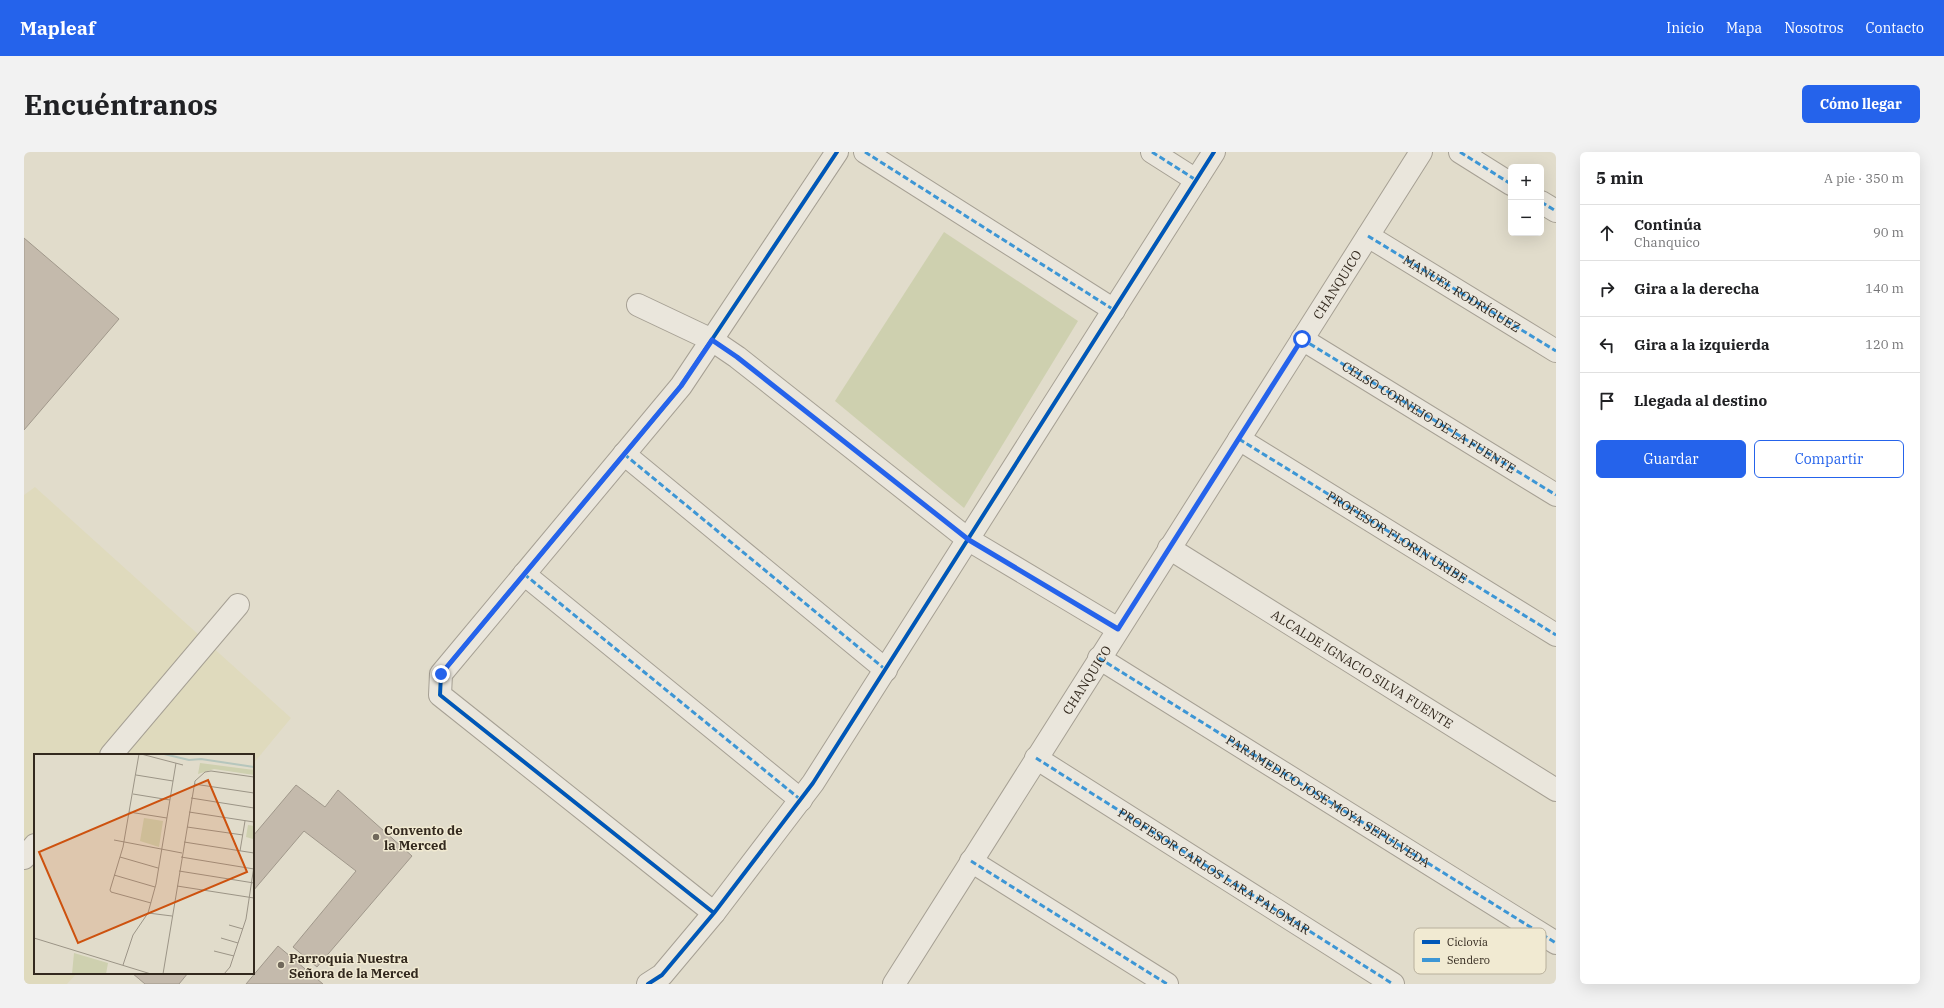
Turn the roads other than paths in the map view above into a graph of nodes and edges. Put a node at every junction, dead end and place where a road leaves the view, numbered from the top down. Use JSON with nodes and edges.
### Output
{"nodes":[{"id":1,"x":837,"y":152,"type":"edge"},
{"id":2,"x":865,"y":152,"type":"edge"},
{"id":3,"x":1152,"y":152,"type":"edge"},
{"id":4,"x":1214,"y":152,"type":"edge"},
{"id":5,"x":1421,"y":152,"type":"edge"},
{"id":6,"x":1460,"y":152,"type":"edge"},
{"id":7,"x":1196,"y":180,"type":"junction"},
{"id":8,"x":1508,"y":182,"type":"edge"},
{"id":9,"x":1544,"y":204,"type":"edge"},
{"id":10,"x":1556,"y":211,"type":"edge"},
{"id":11,"x":1368,"y":236,"type":"junction"},
{"id":12,"x":638,"y":305,"type":"dead end"},
{"id":13,"x":1114,"y":310,"type":"junction"},
{"id":14,"x":1302,"y":339,"type":"junction"},
{"id":15,"x":712,"y":340,"type":"junction"},
{"id":16,"x":1556,"y":351,"type":"edge"},
{"id":17,"x":1239,"y":439,"type":"junction"},
{"id":18,"x":624,"y":454,"type":"junction"},
{"id":19,"x":1556,"y":495,"type":"edge"},
{"id":20,"x":969,"y":540,"type":"junction"},
{"id":21,"x":1169,"y":548,"type":"junction"},
{"id":22,"x":524,"y":574,"type":"junction"},
{"id":23,"x":238,"y":606,"type":"dead end"},
{"id":24,"x":1118,"y":629,"type":"junction"},
{"id":25,"x":1556,"y":635,"type":"edge"},
{"id":26,"x":1100,"y":658,"type":"junction"},
{"id":27,"x":886,"y":670,"type":"junction"},
{"id":28,"x":113,"y":754,"type":"edge"},
{"id":29,"x":1036,"y":758,"type":"junction"},
{"id":30,"x":1556,"y":790,"type":"edge"},
{"id":31,"x":801,"y":800,"type":"junction"},
{"id":32,"x":34,"y":846,"type":"edge"},
{"id":33,"x":24,"y":858,"type":"edge"},
{"id":34,"x":971,"y":861,"type":"junction"},
{"id":35,"x":714,"y":913,"type":"junction"},
{"id":36,"x":1532,"y":928,"type":"edge"},
{"id":37,"x":1546,"y":937,"type":"edge"},
{"id":38,"x":1556,"y":943,"type":"edge"},
{"id":39,"x":662,"y":981,"type":"edge"},
{"id":40,"x":894,"y":984,"type":"edge"},
{"id":41,"x":1166,"y":984,"type":"edge"},
{"id":42,"x":1393,"y":984,"type":"edge"}],
"edges":[{"from":1,"to":15,"type":"street"},
{"from":2,"to":13,"type":"street"},
{"from":3,"to":7,"type":"street"},
{"from":4,"to":7,"type":"street"},
{"from":5,"to":11,"type":"street","name":"CHANQUICO"},
{"from":6,"to":8,"type":"street"},
{"from":7,"to":13,"type":"street"},
{"from":9,"to":10,"type":"street"},
{"from":11,"to":14,"type":"street","name":"CHANQUICO"},
{"from":11,"to":16,"type":"street","name":"MANUEL RODRÍGUEZ"},
{"from":12,"to":15,"type":"street"},
{"from":13,"to":20,"type":"street"},
{"from":14,"to":17,"type":"street","name":"CHANQUICO"},
{"from":14,"to":19,"type":"street","name":"CELSO CORNEJO DE LA FUENTE"},
{"from":15,"to":18,"type":"street"},
{"from":15,"to":20,"type":"street"},
{"from":17,"to":21,"type":"street","name":"CHANQUICO"},
{"from":17,"to":25,"type":"street","name":"PROFESOR FLORIN URIBE"},
{"from":18,"to":22,"type":"street"},
{"from":18,"to":27,"type":"street"},
{"from":20,"to":24,"type":"street"},
{"from":20,"to":27,"type":"street"},
{"from":21,"to":24,"type":"street","name":"CHANQUICO"},
{"from":21,"to":30,"type":"street","name":"ALCALDE IGNACIO SILVA FUENTE"},
{"from":22,"to":31,"type":"street"},
{"from":22,"to":35,"type":"street"},
{"from":23,"to":28,"type":"street"},
{"from":24,"to":26,"type":"street","name":"CHANQUICO"},
{"from":26,"to":29,"type":"street","name":"CHANQUICO"},
{"from":26,"to":36,"type":"street","name":"PARAMEDICO JOSE MOYA SEPULVEDA"},
{"from":27,"to":31,"type":"street"},
{"from":29,"to":34,"type":"street","name":"CHANQUICO"},
{"from":29,"to":42,"type":"street","name":"PROFESOR CARLOS LARA PALOMAR"},
{"from":31,"to":35,"type":"street"},
{"from":32,"to":33,"type":"street"},
{"from":34,"to":40,"type":"street","name":"CHANQUICO"},
{"from":34,"to":41,"type":"street"},
{"from":35,"to":39,"type":"street"},
{"from":37,"to":38,"type":"street","name":"PARAMEDICO JOSE MOYA SEPULVEDA"}]}
